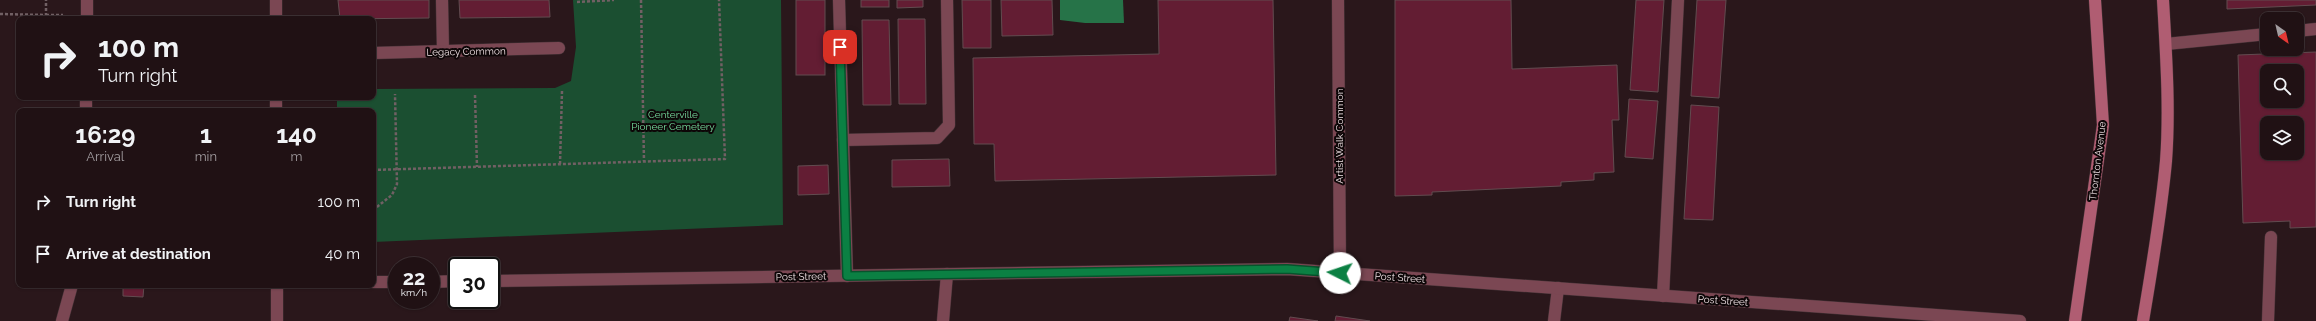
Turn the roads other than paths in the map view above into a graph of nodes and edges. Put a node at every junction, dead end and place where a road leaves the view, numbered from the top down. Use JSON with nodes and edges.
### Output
{"nodes":[{"id":1,"x":87,"y":0,"type":"edge"},
{"id":2,"x":276,"y":0,"type":"edge"},
{"id":3,"x":442,"y":0,"type":"edge"},
{"id":4,"x":839,"y":0,"type":"edge"},
{"id":5,"x":947,"y":0,"type":"edge"},
{"id":6,"x":1338,"y":0,"type":"edge"},
{"id":7,"x":1678,"y":0,"type":"edge"},
{"id":8,"x":2095,"y":0,"type":"edge"},
{"id":9,"x":2163,"y":0,"type":"edge"},
{"id":10,"x":87,"y":16,"type":"edge"},
{"id":11,"x":276,"y":16,"type":"edge"},
{"id":12,"x":2316,"y":29,"type":"edge"},
{"id":13,"x":2304,"y":30,"type":"edge"},
{"id":14,"x":2260,"y":35,"type":"edge"},
{"id":15,"x":2166,"y":44,"type":"junction"},
{"id":16,"x":559,"y":48,"type":"dead end"},
{"id":17,"x":443,"y":51,"type":"junction"},
{"id":18,"x":376,"y":53,"type":"edge"},
{"id":19,"x":843,"y":140,"type":"junction"},
{"id":20,"x":2271,"y":237,"type":"dead end"},
{"id":21,"x":1340,"y":273,"type":"junction"},
{"id":22,"x":947,"y":274,"type":"junction"},
{"id":23,"x":847,"y":276,"type":"junction"},
{"id":24,"x":500,"y":281,"type":"edge"},
{"id":25,"x":376,"y":282,"type":"edge"},
{"id":26,"x":388,"y":282,"type":"edge"},
{"id":27,"x":71,"y":288,"type":"edge"},
{"id":28,"x":277,"y":288,"type":"edge"},
{"id":29,"x":1558,"y":288,"type":"junction"},
{"id":30,"x":1663,"y":296,"type":"junction"},
{"id":31,"x":62,"y":321,"type":"edge"},
{"id":32,"x":277,"y":321,"type":"edge"},
{"id":33,"x":943,"y":321,"type":"edge"},
{"id":34,"x":1554,"y":321,"type":"edge"},
{"id":35,"x":2020,"y":321,"type":"edge"},
{"id":36,"x":2075,"y":321,"type":"edge"},
{"id":37,"x":2143,"y":321,"type":"edge"},
{"id":38,"x":2268,"y":321,"type":"edge"}],
"edges":[{"from":1,"to":10,"type":"street"},
{"from":2,"to":11,"type":"street"},
{"from":3,"to":17,"type":"street"},
{"from":4,"to":19,"type":"street"},
{"from":5,"to":19,"type":"street"},
{"from":6,"to":21,"type":"street","name":"Artist Walk Common"},
{"from":7,"to":30,"type":"street"},
{"from":8,"to":36,"type":"street","name":"Thornton Avenue"},
{"from":9,"to":15,"type":"street"},
{"from":12,"to":13,"type":"street"},
{"from":14,"to":15,"type":"street"},
{"from":15,"to":37,"type":"street"},
{"from":16,"to":17,"type":"street","name":"Legacy Common"},
{"from":17,"to":18,"type":"street","name":"Legacy Common"},
{"from":19,"to":23,"type":"street"},
{"from":20,"to":38,"type":"street"},
{"from":21,"to":22,"type":"street","name":"Post Street"},
{"from":21,"to":29,"type":"street","name":"Post Street"},
{"from":22,"to":23,"type":"street","name":"Post Street"},
{"from":22,"to":33,"type":"street"},
{"from":23,"to":24,"type":"street","name":"Post Street"},
{"from":25,"to":26,"type":"street"},
{"from":27,"to":31,"type":"street"},
{"from":28,"to":32,"type":"street"},
{"from":29,"to":30,"type":"street","name":"Post Street"},
{"from":29,"to":34,"type":"street"},
{"from":30,"to":35,"type":"street","name":"Post Street"}]}
